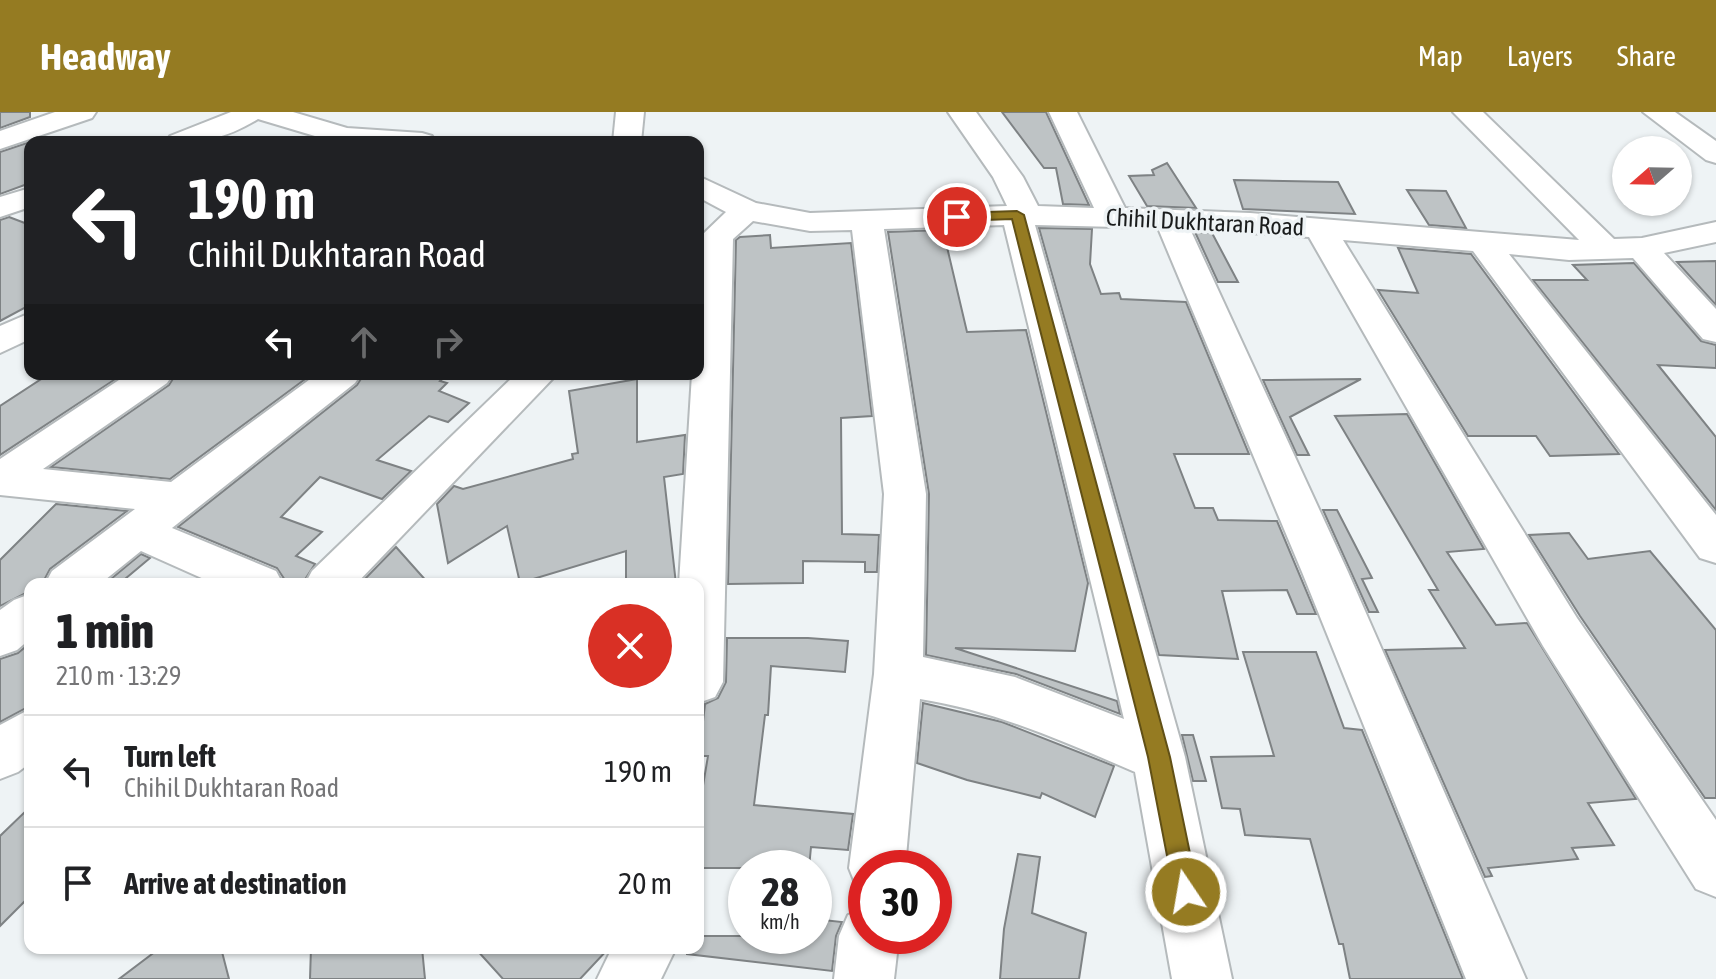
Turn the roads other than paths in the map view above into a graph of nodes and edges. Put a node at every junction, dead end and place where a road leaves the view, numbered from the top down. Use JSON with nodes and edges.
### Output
{"nodes":[{"id":1,"x":82,"y":112,"type":"edge"},
{"id":2,"x":250,"y":112,"type":"edge"},
{"id":3,"x":264,"y":112,"type":"edge"},
{"id":4,"x":408,"y":112,"type":"edge"},
{"id":5,"x":630,"y":112,"type":"edge"},
{"id":6,"x":962,"y":112,"type":"edge"},
{"id":7,"x":1063,"y":112,"type":"edge"},
{"id":8,"x":1467,"y":112,"type":"edge"},
{"id":9,"x":1657,"y":112,"type":"edge"},
{"id":10,"x":197,"y":136,"type":"edge"},
{"id":11,"x":332,"y":136,"type":"edge"},
{"id":12,"x":392,"y":136,"type":"edge"},
{"id":13,"x":628,"y":136,"type":"edge"},
{"id":14,"x":0,"y":140,"type":"edge"},
{"id":15,"x":1716,"y":154,"type":"edge"},
{"id":16,"x":704,"y":188,"type":"edge"},
{"id":17,"x":24,"y":199,"type":"edge"},
{"id":18,"x":740,"y":207,"type":"junction"},
{"id":19,"x":0,"y":208,"type":"edge"},
{"id":20,"x":1022,"y":215,"type":"junction"},
{"id":21,"x":1114,"y":217,"type":"junction"},
{"id":22,"x":704,"y":218,"type":"edge"},
{"id":23,"x":1170,"y":219,"type":"junction"},
{"id":24,"x":867,"y":220,"type":"junction"},
{"id":25,"x":1320,"y":228,"type":"junction"},
{"id":26,"x":1716,"y":232,"type":"edge"},
{"id":27,"x":1483,"y":243,"type":"junction"},
{"id":28,"x":1642,"y":248,"type":"junction"},
{"id":29,"x":1606,"y":249,"type":"junction"},
{"id":30,"x":24,"y":328,"type":"edge"},
{"id":31,"x":1716,"y":331,"type":"edge"},
{"id":32,"x":0,"y":342,"type":"edge"},
{"id":33,"x":145,"y":380,"type":"edge"},
{"id":34,"x":334,"y":380,"type":"edge"},
{"id":35,"x":532,"y":380,"type":"edge"},
{"id":36,"x":0,"y":479,"type":"edge"},
{"id":37,"x":182,"y":499,"type":"junction"},
{"id":38,"x":137,"y":531,"type":"junction"},
{"id":39,"x":1716,"y":546,"type":"edge"},
{"id":40,"x":76,"y":578,"type":"edge"},
{"id":41,"x":229,"y":578,"type":"edge"},
{"id":42,"x":334,"y":578,"type":"edge"},
{"id":43,"x":702,"y":578,"type":"edge"},
{"id":44,"x":24,"y":618,"type":"edge"},
{"id":45,"x":0,"y":636,"type":"edge"},
{"id":46,"x":898,"y":674,"type":"junction"},
{"id":47,"x":24,"y":737,"type":"edge"},
{"id":48,"x":0,"y":755,"type":"edge"},
{"id":49,"x":1159,"y":757,"type":"junction"},
{"id":50,"x":879,"y":850,"type":"edge"},
{"id":51,"x":1716,"y":869,"type":"edge"},
{"id":52,"x":642,"y":954,"type":"edge"},
{"id":53,"x":867,"y":954,"type":"edge"},
{"id":54,"x":627,"y":979,"type":"edge"},
{"id":55,"x":864,"y":979,"type":"edge"},
{"id":56,"x":1202,"y":979,"type":"edge"},
{"id":57,"x":1496,"y":979,"type":"edge"}],
"edges":[{"from":1,"to":14,"type":"street"},
{"from":2,"to":10,"type":"street"},
{"from":3,"to":11,"type":"street"},
{"from":4,"to":12,"type":"street"},
{"from":5,"to":13,"type":"street"},
{"from":6,"to":20,"type":"street"},
{"from":7,"to":21,"type":"street"},
{"from":8,"to":29,"type":"street"},
{"from":9,"to":15,"type":"street"},
{"from":16,"to":18,"type":"street","name":"Chihil Dukhtaran Road"},
{"from":17,"to":19,"type":"street"},
{"from":18,"to":22,"type":"street"},
{"from":18,"to":24,"type":"street","name":"Chihil Dukhtaran Road"},
{"from":18,"to":43,"type":"street"},
{"from":20,"to":21,"type":"street","name":"Chihil Dukhtaran Road"},
{"from":20,"to":24,"type":"street","name":"Chihil Dukhtaran Road"},
{"from":20,"to":49,"type":"street"},
{"from":21,"to":23,"type":"street","name":"Chihil Dukhtaran Road"},
{"from":23,"to":25,"type":"street","name":"Chihil Dukhtaran Road"},
{"from":23,"to":57,"type":"street"},
{"from":24,"to":46,"type":"street"},
{"from":25,"to":27,"type":"street","name":"Chihil Dukhtaran Road"},
{"from":25,"to":51,"type":"street"},
{"from":26,"to":28,"type":"street","name":"Chihil Dukhtaran Road"},
{"from":27,"to":29,"type":"street","name":"Chihil Dukhtaran Road"},
{"from":27,"to":39,"type":"street"},
{"from":28,"to":29,"type":"street","name":"Chihil Dukhtaran Road"},
{"from":28,"to":31,"type":"street"},
{"from":30,"to":32,"type":"street"},
{"from":33,"to":36,"type":"street"},
{"from":34,"to":37,"type":"street"},
{"from":35,"to":42,"type":"street"},
{"from":36,"to":37,"type":"street"},
{"from":37,"to":38,"type":"street"},
{"from":38,"to":40,"type":"street"},
{"from":38,"to":41,"type":"street"},
{"from":44,"to":45,"type":"street"},
{"from":46,"to":49,"type":"street"},
{"from":46,"to":50,"type":"street"},
{"from":47,"to":48,"type":"street"},
{"from":49,"to":56,"type":"street"},
{"from":52,"to":54,"type":"street"},
{"from":53,"to":55,"type":"street"}]}
